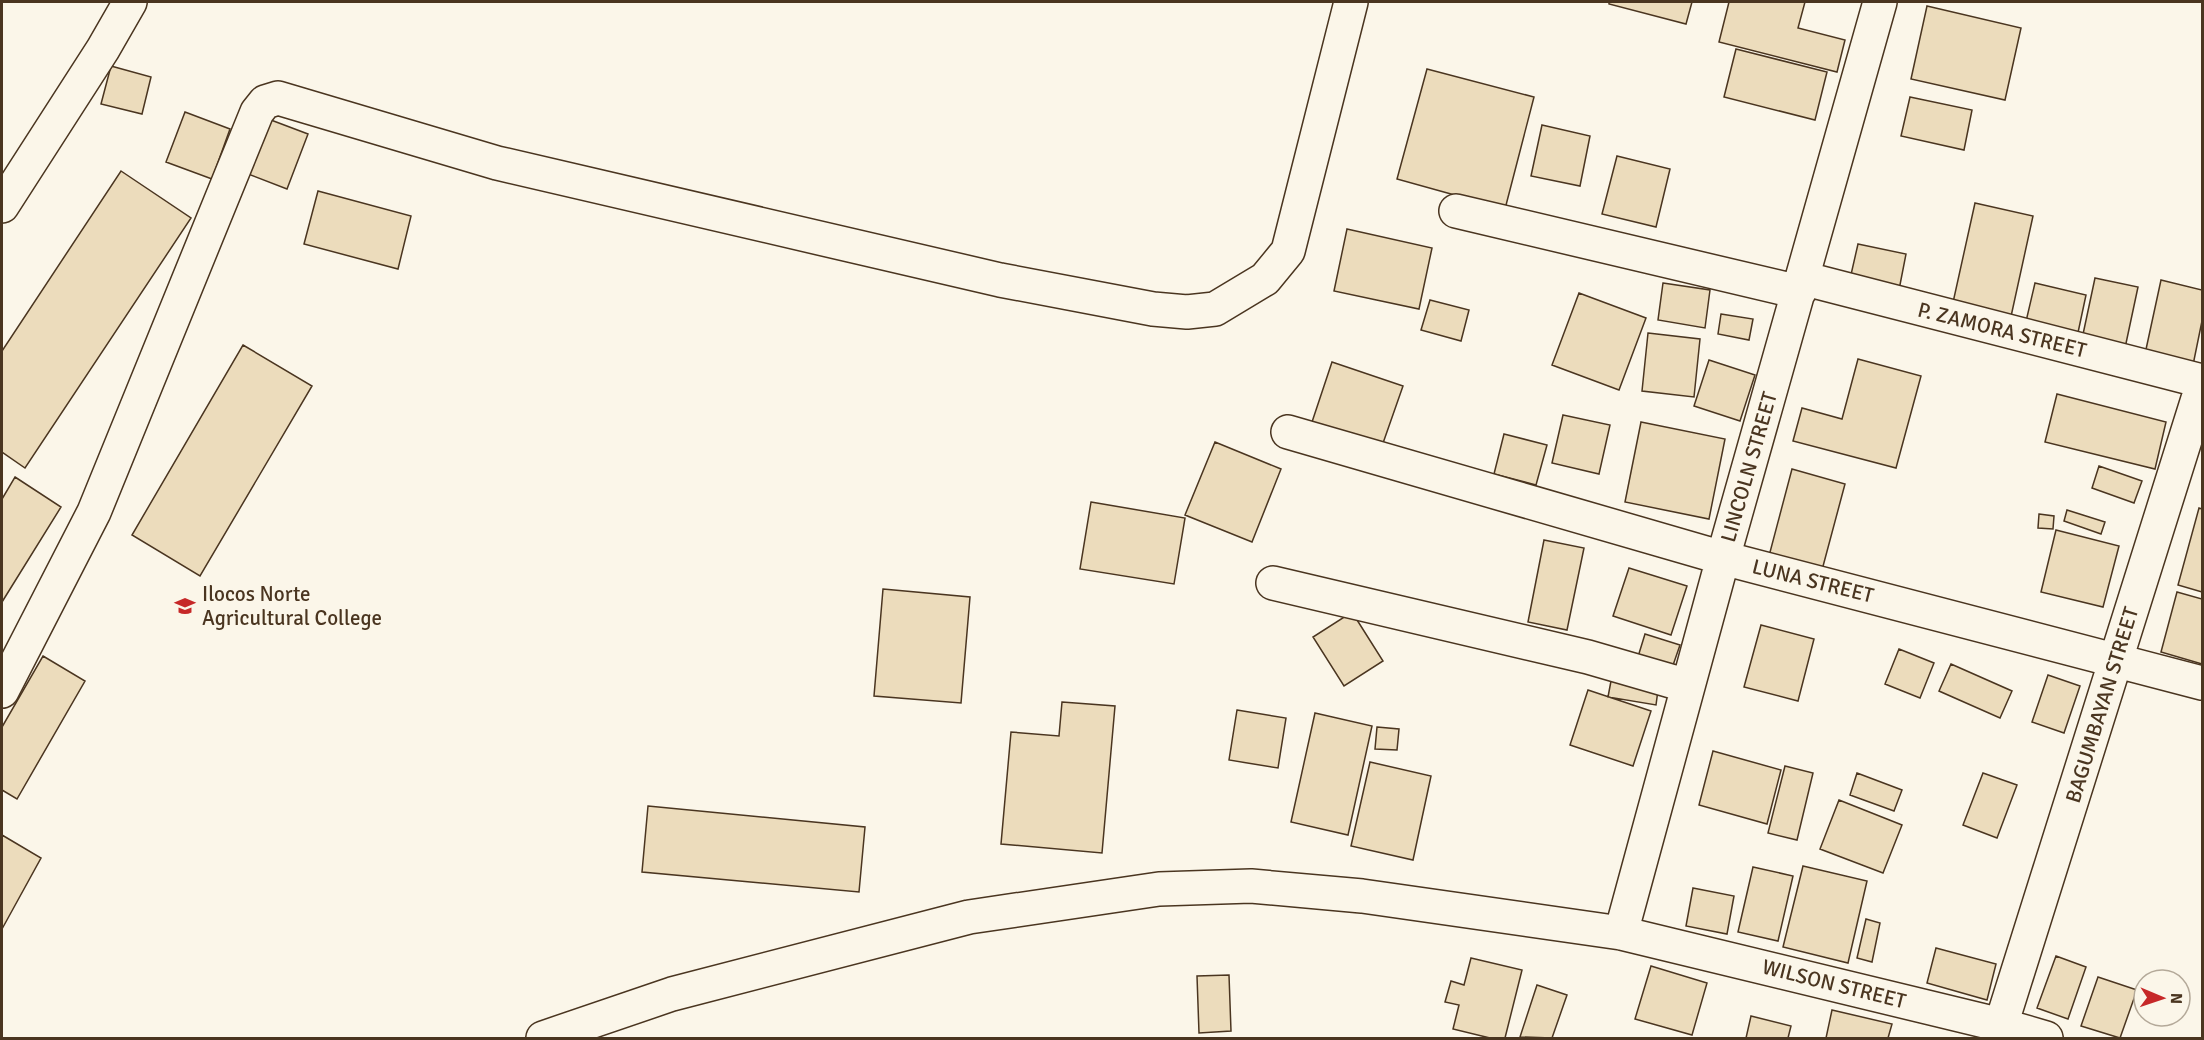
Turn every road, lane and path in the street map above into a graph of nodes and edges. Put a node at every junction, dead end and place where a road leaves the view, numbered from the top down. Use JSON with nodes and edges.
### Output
{"nodes":[{"id":1,"x":130,"y":2,"type":"edge"},
{"id":2,"x":1351,"y":2,"type":"edge"},
{"id":3,"x":1880,"y":2,"type":"edge"},
{"id":4,"x":2,"y":206,"type":"edge"},
{"id":5,"x":1456,"y":211,"type":"dead end"},
{"id":6,"x":1800,"y":285,"type":"junction"},
{"id":7,"x":2202,"y":381,"type":"edge"},
{"id":8,"x":2202,"y":386,"type":"edge"},
{"id":9,"x":1288,"y":432,"type":"dead end"},
{"id":10,"x":1723,"y":558,"type":"junction"},
{"id":11,"x":1273,"y":583,"type":"dead end"},
{"id":12,"x":2116,"y":659,"type":"junction"},
{"id":13,"x":2202,"y":683,"type":"edge"},
{"id":14,"x":1688,"y":686,"type":"junction"},
{"id":15,"x":2,"y":691,"type":"edge"},
{"id":16,"x":1621,"y":933,"type":"junction"},
{"id":17,"x":2001,"y":1025,"type":"junction"},
{"id":18,"x":543,"y":1038,"type":"edge"},
{"id":19,"x":2046,"y":1038,"type":"edge"}],
"edges":[{"from":1,"to":4,"type":"street"},
{"from":2,"to":15,"type":"street"},
{"from":3,"to":6,"type":"street","name":"LINCOLN STREET"},
{"from":5,"to":6,"type":"street","name":"P. ZAMORA STREET"},
{"from":6,"to":7,"type":"street","name":"P. ZAMORA STREET"},
{"from":6,"to":10,"type":"street","name":"LINCOLN STREET"},
{"from":8,"to":12,"type":"street","name":"BAGUMBAYAN STREET"},
{"from":9,"to":10,"type":"street","name":"LUNA STREET"},
{"from":10,"to":12,"type":"street","name":"LUNA STREET"},
{"from":10,"to":14,"type":"street","name":"LINCOLN STREET"},
{"from":11,"to":14,"type":"street"},
{"from":12,"to":13,"type":"street","name":"LUNA STREET"},
{"from":12,"to":17,"type":"street","name":"BAGUMBAYAN STREET"},
{"from":14,"to":16,"type":"street","name":"LINCOLN STREET"},
{"from":16,"to":17,"type":"street","name":"WILSON STREET"},
{"from":16,"to":18,"type":"street","name":"WILSON STREET"},
{"from":17,"to":19,"type":"street","name":"WILSON STREET"}]}
